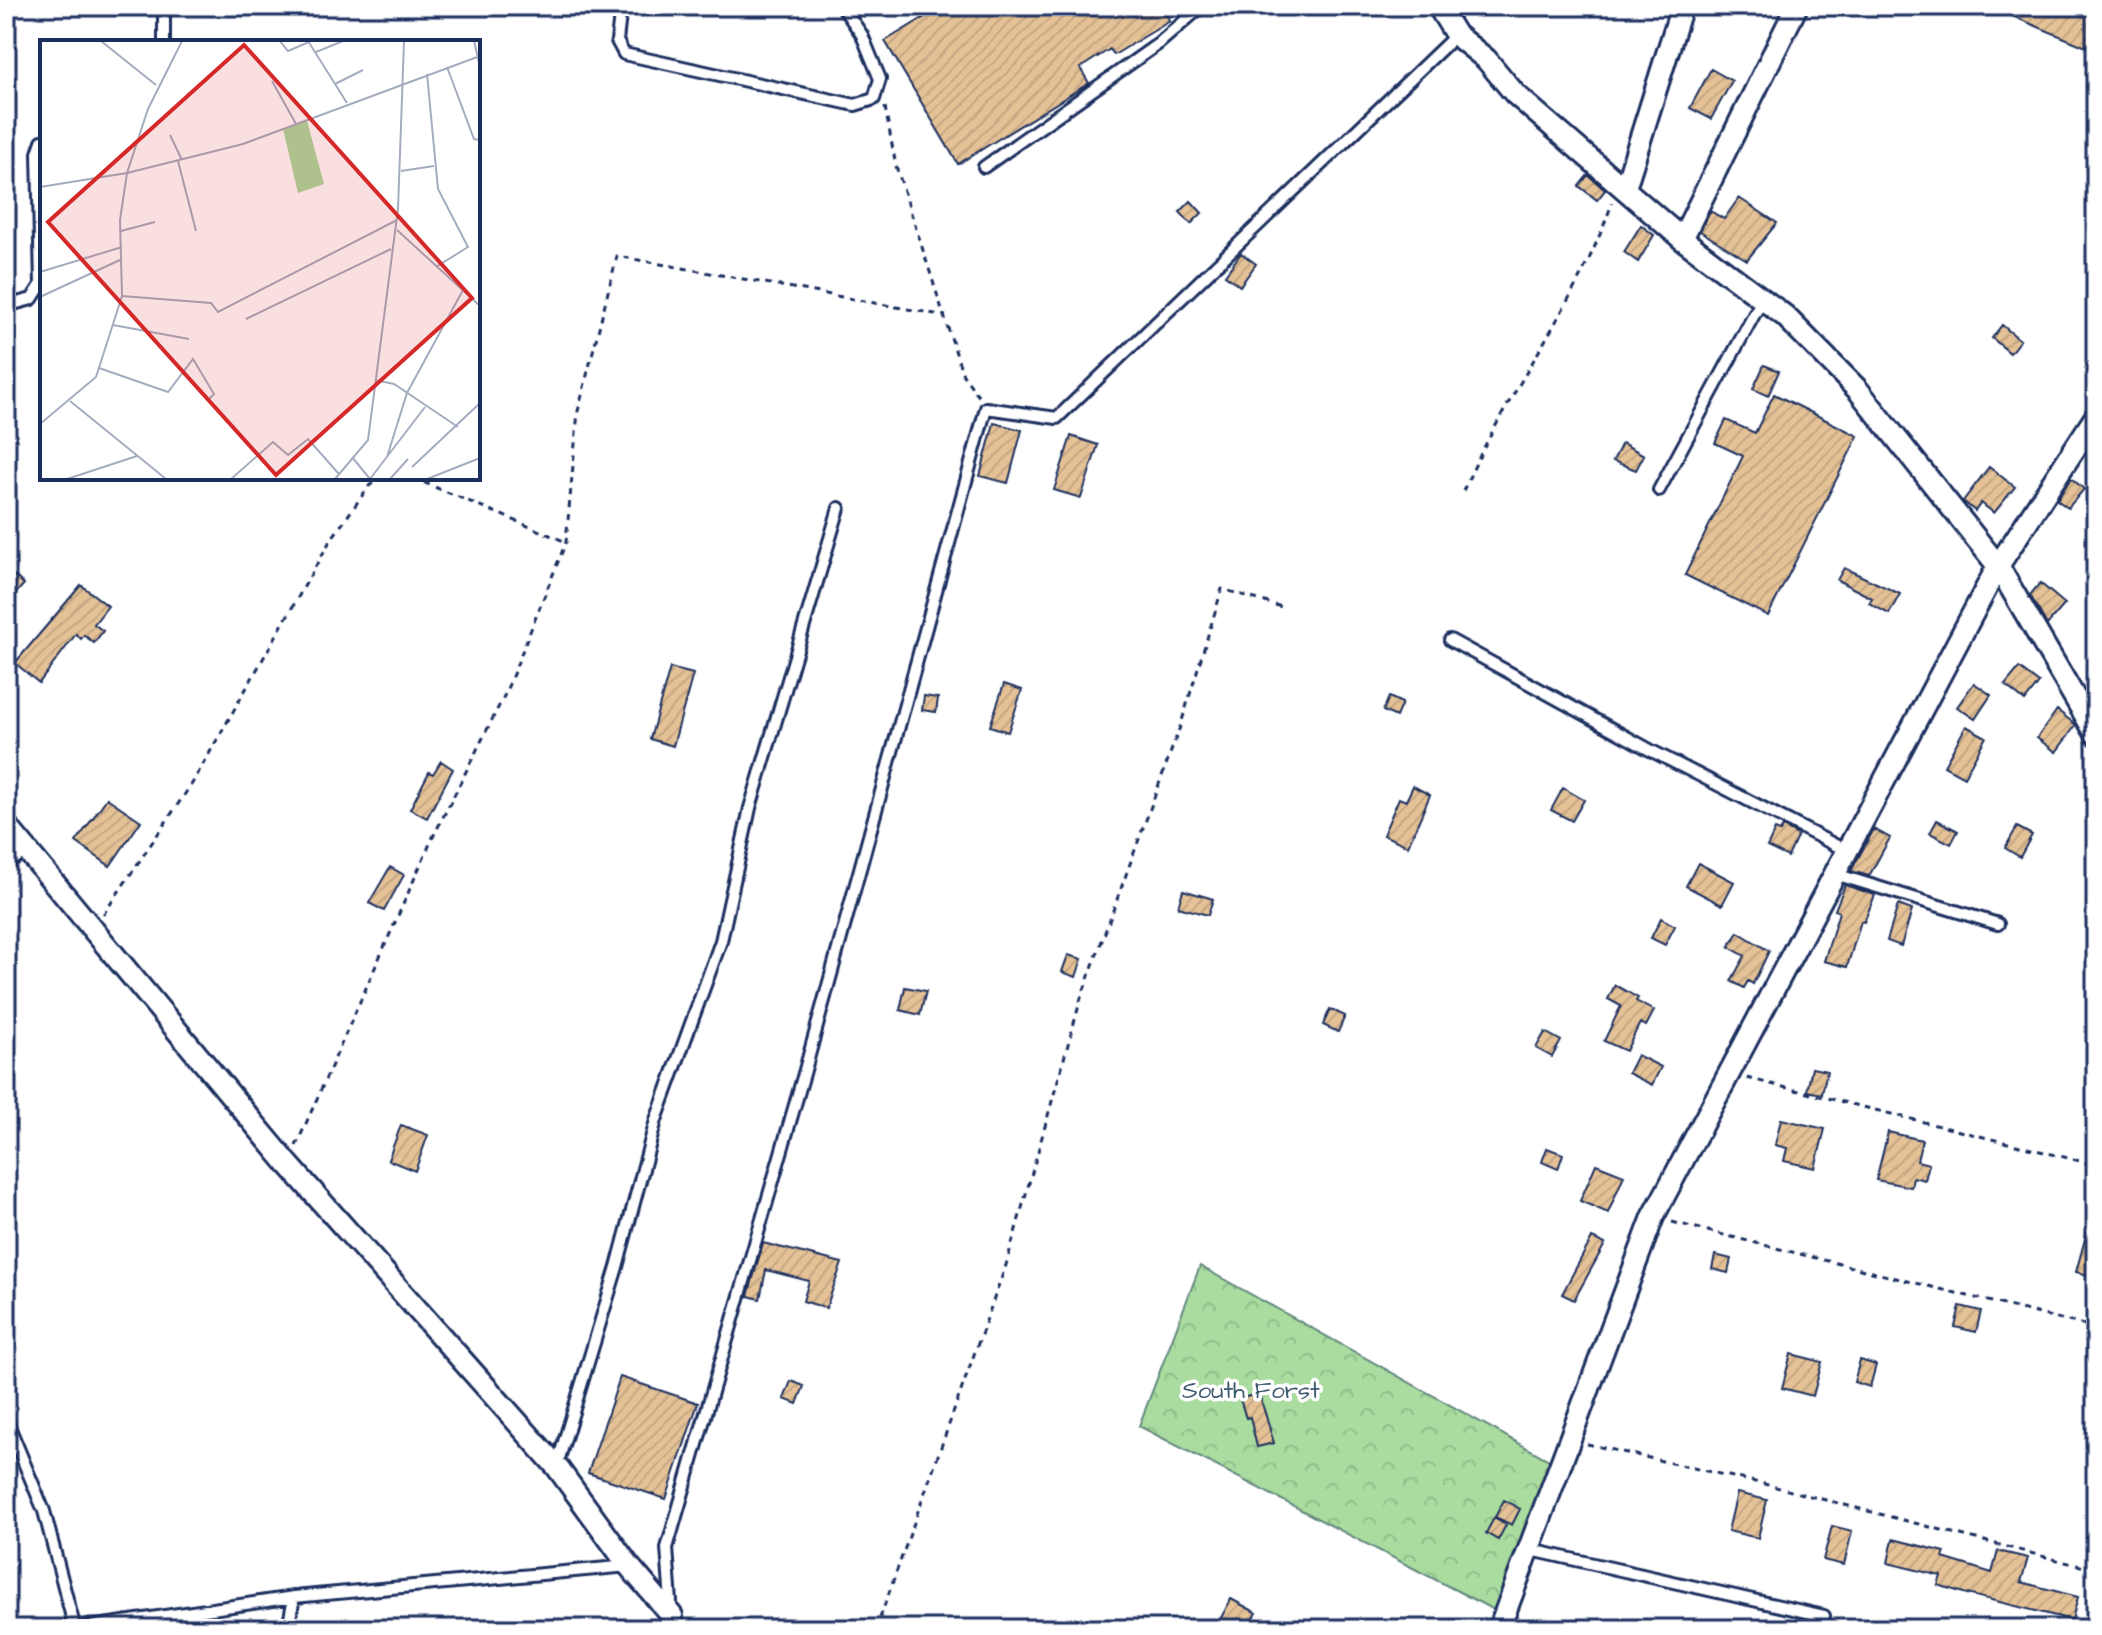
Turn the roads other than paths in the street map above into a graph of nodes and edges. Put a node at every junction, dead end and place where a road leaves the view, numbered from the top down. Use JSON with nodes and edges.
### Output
{"nodes":[{"id":1,"x":164,"y":6,"type":"edge"},
{"id":2,"x":621,"y":6,"type":"edge"},
{"id":3,"x":842,"y":6,"type":"edge"},
{"id":4,"x":1202,"y":6,"type":"edge"},
{"id":5,"x":1438,"y":6,"type":"edge"},
{"id":6,"x":1682,"y":6,"type":"edge"},
{"id":7,"x":1797,"y":6,"type":"edge"},
{"id":8,"x":1456,"y":35,"type":"junction"},
{"id":9,"x":164,"y":40,"type":"edge"},
{"id":10,"x":40,"y":147,"type":"edge"},
{"id":11,"x":984,"y":167,"type":"dead end"},
{"id":12,"x":1622,"y":186,"type":"junction"},
{"id":13,"x":1682,"y":239,"type":"junction"},
{"id":14,"x":40,"y":241,"type":"edge"},
{"id":15,"x":40,"y":287,"type":"edge"},
{"id":16,"x":1762,"y":300,"type":"junction"},
{"id":17,"x":6,"y":306,"type":"edge"},
{"id":18,"x":2096,"y":416,"type":"edge"},
{"id":19,"x":1659,"y":490,"type":"dead end"},
{"id":20,"x":839,"y":508,"type":"dead end"},
{"id":21,"x":1998,"y":566,"type":"junction"},
{"id":22,"x":1450,"y":640,"type":"dead end"},
{"id":23,"x":2096,"y":734,"type":"edge"},
{"id":24,"x":6,"y":825,"type":"edge"},
{"id":25,"x":29,"y":849,"type":"junction"},
{"id":26,"x":1845,"y":850,"type":"junction"},
{"id":27,"x":6,"y":864,"type":"edge"},
{"id":28,"x":1833,"y":874,"type":"junction"},
{"id":29,"x":1998,"y":924,"type":"dead end"},
{"id":30,"x":6,"y":1419,"type":"edge"},
{"id":31,"x":557,"y":1467,"type":"junction"},
{"id":32,"x":1527,"y":1549,"type":"junction"},
{"id":33,"x":629,"y":1566,"type":"junction"},
{"id":34,"x":294,"y":1597,"type":"junction"},
{"id":35,"x":1824,"y":1616,"type":"dead end"},
{"id":36,"x":677,"y":1623,"type":"edge"},
{"id":37,"x":76,"y":1629,"type":"edge"},
{"id":38,"x":288,"y":1629,"type":"edge"},
{"id":39,"x":1499,"y":1629,"type":"edge"}],
"edges":[{"from":1,"to":9,"type":"lane"},
{"from":2,"to":3,"type":"lane"},
{"from":4,"to":11,"type":"lane"},
{"from":5,"to":8,"type":"street"},
{"from":6,"to":12,"type":"street"},
{"from":7,"to":13,"type":"street"},
{"from":8,"to":12,"type":"street"},
{"from":8,"to":36,"type":"lane"},
{"from":10,"to":14,"type":"lane"},
{"from":12,"to":13,"type":"street"},
{"from":13,"to":16,"type":"street"},
{"from":15,"to":17,"type":"lane"},
{"from":16,"to":19,"type":"lane"},
{"from":16,"to":21,"type":"street"},
{"from":18,"to":21,"type":"street"},
{"from":20,"to":31,"type":"lane"},
{"from":21,"to":23,"type":"street"},
{"from":21,"to":26,"type":"street"},
{"from":22,"to":26,"type":"lane"},
{"from":24,"to":25,"type":"street"},
{"from":25,"to":27,"type":"lane"},
{"from":25,"to":31,"type":"street"},
{"from":26,"to":28,"type":"street"},
{"from":28,"to":29,"type":"lane"},
{"from":28,"to":32,"type":"street"},
{"from":30,"to":37,"type":"lane"},
{"from":31,"to":33,"type":"street"},
{"from":32,"to":35,"type":"lane"},
{"from":32,"to":39,"type":"street"},
{"from":33,"to":34,"type":"lane"},
{"from":33,"to":36,"type":"street"},
{"from":34,"to":37,"type":"lane"},
{"from":34,"to":38,"type":"lane"}]}
